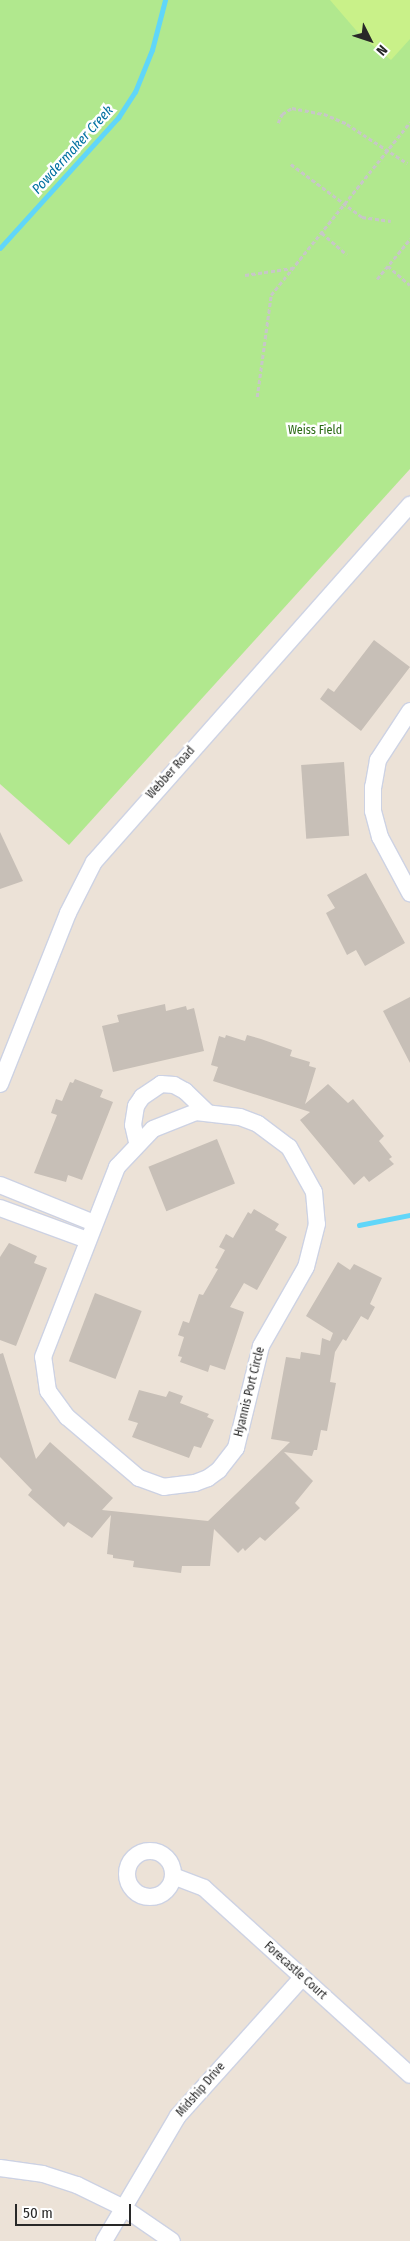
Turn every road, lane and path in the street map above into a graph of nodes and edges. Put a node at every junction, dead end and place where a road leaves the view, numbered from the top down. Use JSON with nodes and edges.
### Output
{"nodes":[{"id":1,"x":410,"y":122,"type":"edge"},
{"id":2,"x":278,"y":123,"type":"dead end"},
{"id":3,"x":388,"y":149,"type":"junction"},
{"id":4,"x":291,"y":164,"type":"dead end"},
{"id":5,"x":407,"y":164,"type":"dead end"},
{"id":6,"x":345,"y":203,"type":"junction"},
{"id":7,"x":391,"y":222,"type":"dead end"},
{"id":8,"x":322,"y":232,"type":"junction"},
{"id":9,"x":410,"y":239,"type":"edge"},
{"id":10,"x":347,"y":255,"type":"dead end"},
{"id":11,"x":388,"y":266,"type":"junction"},
{"id":12,"x":294,"y":268,"type":"junction"},
{"id":13,"x":245,"y":275,"type":"dead end"},
{"id":14,"x":377,"y":279,"type":"dead end"},
{"id":15,"x":410,"y":285,"type":"edge"},
{"id":16,"x":257,"y":397,"type":"dead end"},
{"id":17,"x":410,"y":505,"type":"edge"},
{"id":18,"x":410,"y":711,"type":"edge"},
{"id":19,"x":410,"y":893,"type":"edge"},
{"id":20,"x":0,"y":1084,"type":"edge"},
{"id":21,"x":207,"y":1112,"type":"junction"},
{"id":22,"x":137,"y":1142,"type":"junction"},
{"id":23,"x":0,"y":1185,"type":"edge"},
{"id":24,"x":0,"y":1208,"type":"edge"},
{"id":25,"x":94,"y":1223,"type":"junction"},
{"id":26,"x":87,"y":1240,"type":"junction"},
{"id":27,"x":173,"y":1876,"type":"dead end"},
{"id":28,"x":302,"y":1978,"type":"junction"},
{"id":29,"x":410,"y":2075,"type":"edge"},
{"id":30,"x":0,"y":2168,"type":"edge"},
{"id":31,"x":124,"y":2208,"type":"junction"},
{"id":32,"x":104,"y":2241,"type":"edge"},
{"id":33,"x":172,"y":2241,"type":"edge"}],
"edges":[{"from":1,"to":3,"type":"path"},
{"from":2,"to":3,"type":"path"},
{"from":3,"to":5,"type":"path"},
{"from":3,"to":6,"type":"path"},
{"from":4,"to":6,"type":"path"},
{"from":6,"to":7,"type":"path"},
{"from":6,"to":8,"type":"path"},
{"from":8,"to":10,"type":"path"},
{"from":8,"to":12,"type":"path"},
{"from":9,"to":11,"type":"path"},
{"from":11,"to":14,"type":"path"},
{"from":11,"to":15,"type":"path"},
{"from":12,"to":13,"type":"path"},
{"from":12,"to":16,"type":"path"},
{"from":17,"to":20,"type":"street","name":"Webber Road"},
{"from":18,"to":19,"type":"street"},
{"from":21,"to":22,"type":"street","name":"Hyannis Port Circle"},
{"from":21,"to":22,"type":"street"},
{"from":21,"to":26,"type":"street","name":"Hyannis Port Circle"},
{"from":22,"to":25,"type":"street","name":"Hyannis Port Circle"},
{"from":23,"to":25,"type":"street"},
{"from":24,"to":26,"type":"street"},
{"from":25,"to":26,"type":"street","name":"Hyannis Port Circle"},
{"from":27,"to":28,"type":"street","name":"Forecastle Court"},
{"from":28,"to":29,"type":"street","name":"Forecastle Court"},
{"from":28,"to":31,"type":"street","name":"Midship Drive"},
{"from":30,"to":31,"type":"street"},
{"from":31,"to":32,"type":"street","name":"Midship Drive"},
{"from":31,"to":33,"type":"street"}]}
